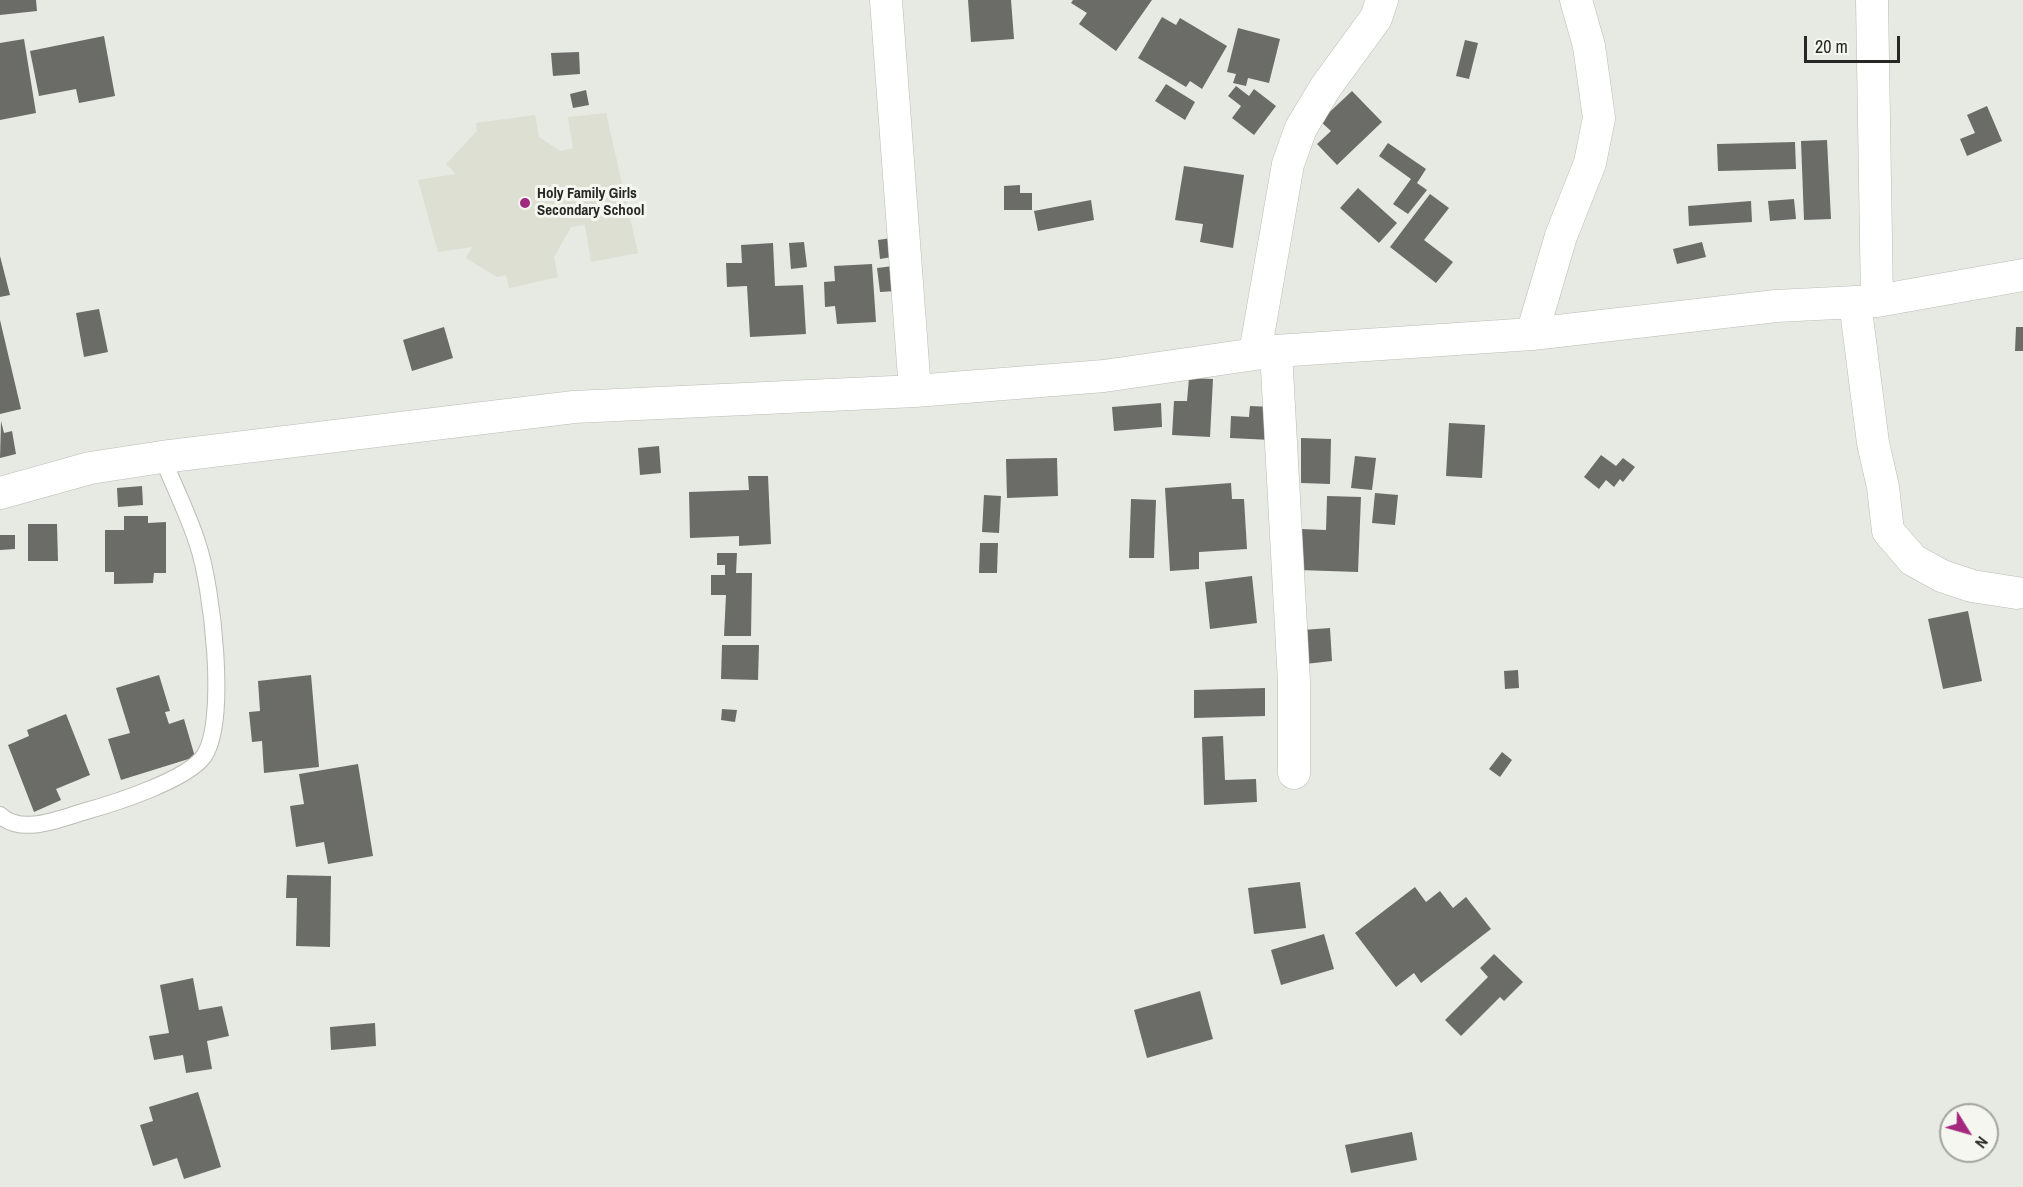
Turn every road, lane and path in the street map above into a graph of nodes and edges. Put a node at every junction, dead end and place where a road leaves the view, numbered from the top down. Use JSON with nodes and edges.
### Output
{"nodes":[{"id":1,"x":886,"y":0,"type":"edge"},
{"id":2,"x":1382,"y":0,"type":"edge"},
{"id":3,"x":1576,"y":0,"type":"edge"},
{"id":4,"x":1872,"y":0,"type":"edge"},
{"id":5,"x":2023,"y":275,"type":"edge"},
{"id":6,"x":1866,"y":301,"type":"junction"},
{"id":7,"x":1532,"y":334,"type":"junction"},
{"id":8,"x":1266,"y":352,"type":"junction"},
{"id":9,"x":915,"y":391,"type":"junction"},
{"id":10,"x":162,"y":457,"type":"junction"},
{"id":11,"x":0,"y":493,"type":"edge"},
{"id":12,"x":2017,"y":593,"type":"dead end"},
{"id":13,"x":1294,"y":773,"type":"dead end"},
{"id":14,"x":0,"y":815,"type":"edge"}],
"edges":[{"from":1,"to":9,"type":"street"},
{"from":2,"to":8,"type":"street"},
{"from":3,"to":7,"type":"street"},
{"from":4,"to":6,"type":"street"},
{"from":5,"to":6,"type":"street"},
{"from":6,"to":7,"type":"street"},
{"from":6,"to":12,"type":"street"},
{"from":7,"to":8,"type":"street"},
{"from":8,"to":9,"type":"street"},
{"from":8,"to":13,"type":"street"},
{"from":9,"to":10,"type":"street"},
{"from":10,"to":11,"type":"street"},
{"from":10,"to":14,"type":"lane"}]}
